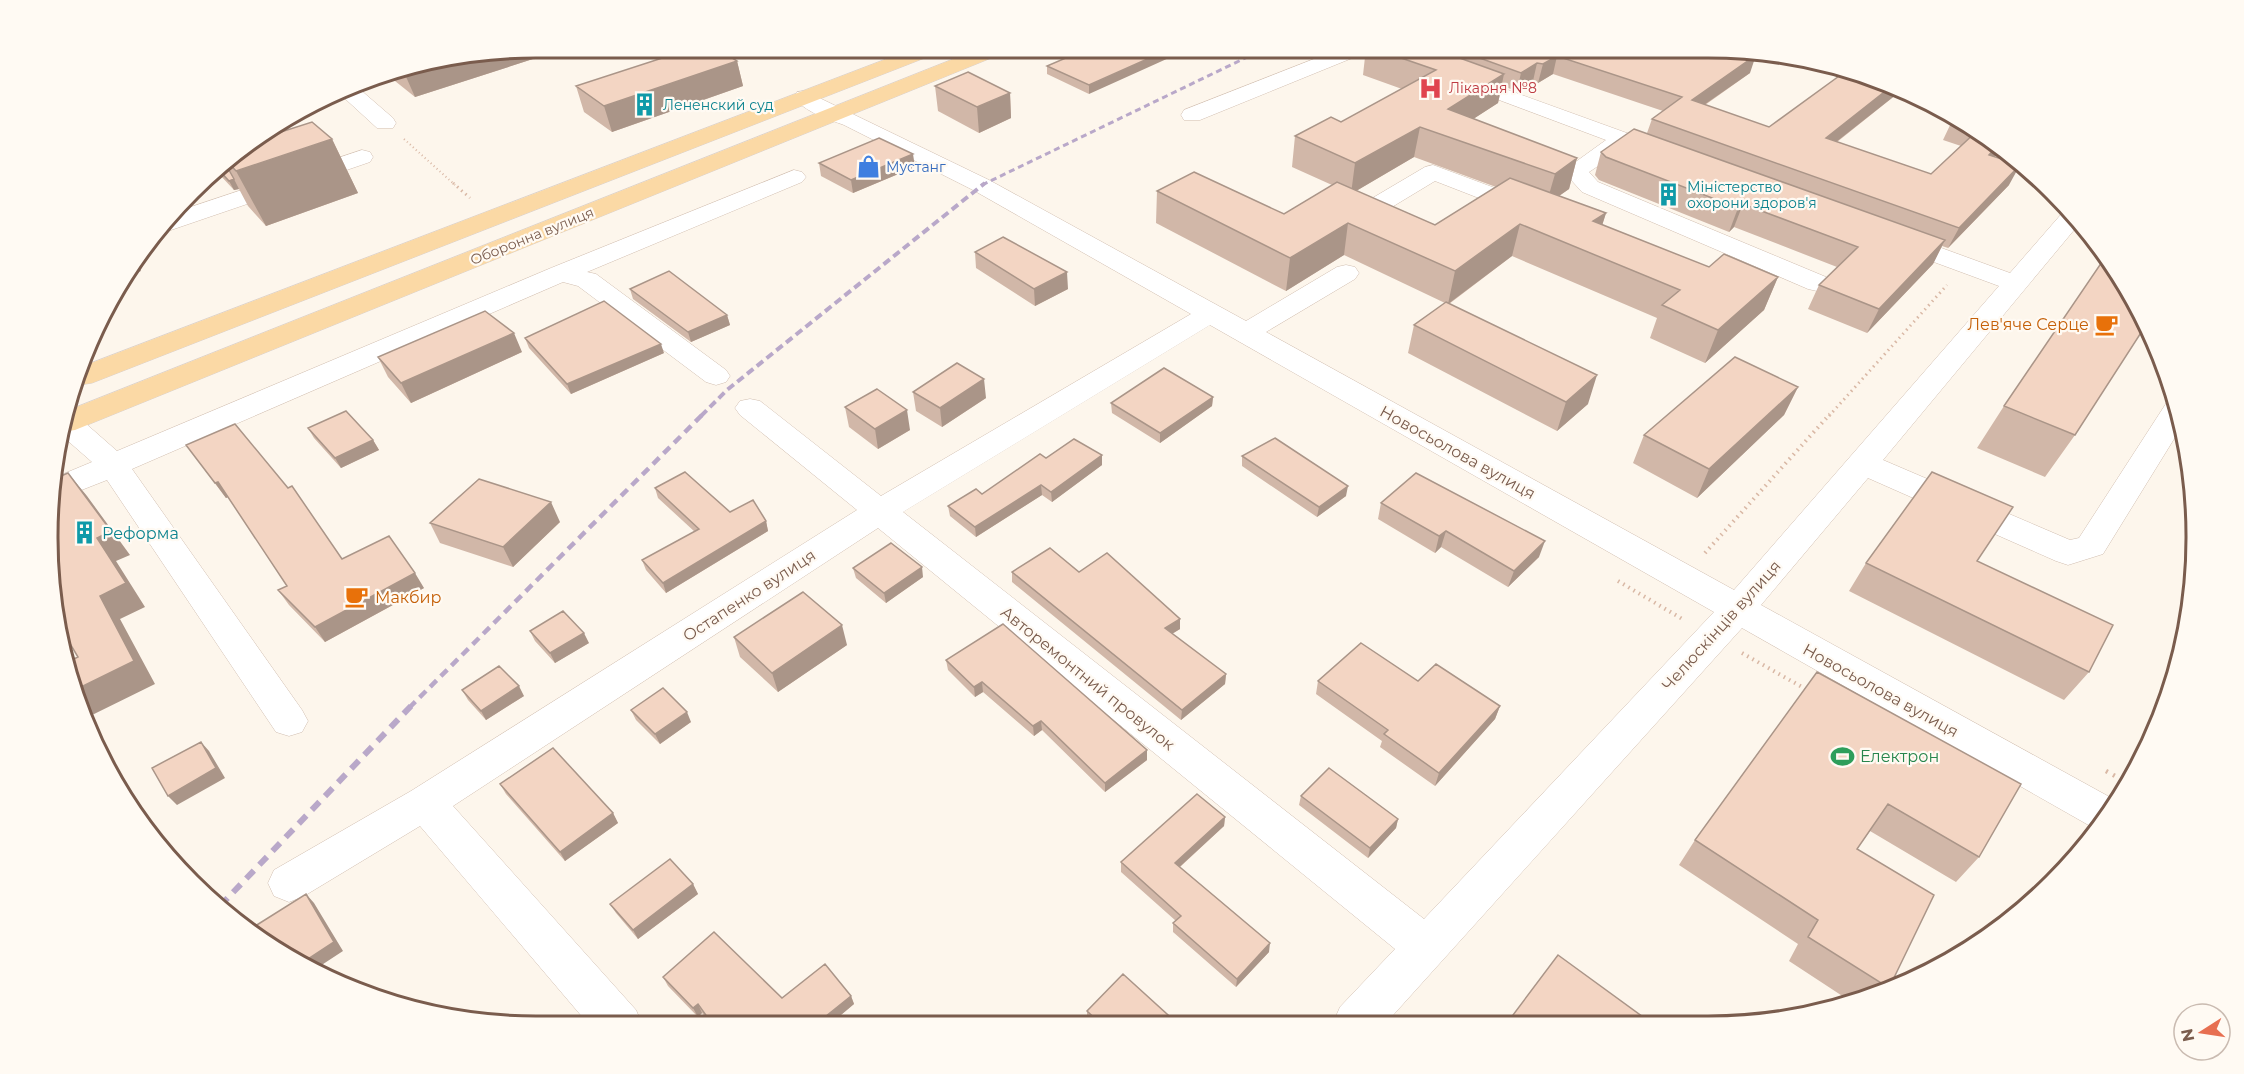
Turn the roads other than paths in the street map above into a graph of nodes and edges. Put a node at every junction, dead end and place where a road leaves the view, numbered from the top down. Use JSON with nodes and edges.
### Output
{"nodes":[{"id":1,"x":907,"y":58,"type":"edge"},
{"id":2,"x":974,"y":58,"type":"edge"},
{"id":3,"x":1334,"y":58,"type":"edge"},
{"id":4,"x":1438,"y":71,"type":"edge"},
{"id":5,"x":354,"y":95,"type":"edge"},
{"id":6,"x":805,"y":97,"type":"junction"},
{"id":7,"x":832,"y":114,"type":"junction"},
{"id":8,"x":1192,"y":115,"type":"dead end"},
{"id":9,"x":385,"y":123,"type":"road end"},
{"id":10,"x":1623,"y":139,"type":"junction"},
{"id":11,"x":362,"y":156,"type":"dead end"},
{"id":12,"x":1685,"y":162,"type":"edge"},
{"id":13,"x":794,"y":177,"type":"dead end"},
{"id":14,"x":1599,"y":190,"type":"junction"},
{"id":15,"x":1575,"y":208,"type":"edge"},
{"id":16,"x":1368,"y":211,"type":"edge"},
{"id":17,"x":1549,"y":217,"type":"edge"},
{"id":18,"x":180,"y":219,"type":"edge"},
{"id":19,"x":2067,"y":222,"type":"edge"},
{"id":20,"x":1875,"y":232,"type":"edge"},
{"id":21,"x":1346,"y":273,"type":"dead end"},
{"id":22,"x":561,"y":274,"type":"junction"},
{"id":23,"x":1816,"y":283,"type":"dead end"},
{"id":24,"x":2014,"y":283,"type":"junction"},
{"id":25,"x":1212,"y":313,"type":"junction"},
{"id":26,"x":1246,"y":333,"type":"junction"},
{"id":27,"x":87,"y":375,"type":"edge"},
{"id":28,"x":716,"y":376,"type":"dead end"},
{"id":29,"x":750,"y":408,"type":"dead end"},
{"id":30,"x":2170,"y":419,"type":"edge"},
{"id":31,"x":74,"y":420,"type":"edge"},
{"id":32,"x":72,"y":428,"type":"edge"},
{"id":33,"x":1862,"y":463,"type":"junction"},
{"id":34,"x":113,"y":465,"type":"junction"},
{"id":35,"x":62,"y":487,"type":"edge"},
{"id":36,"x":880,"y":512,"type":"junction"},
{"id":37,"x":1738,"y":609,"type":"junction"},
{"id":38,"x":289,"y":721,"type":"dead end"},
{"id":39,"x":425,"y":803,"type":"junction"},
{"id":40,"x":2099,"y":811,"type":"edge"},
{"id":41,"x":289,"y":883,"type":"dead end"},
{"id":42,"x":1426,"y":947,"type":"junction"},
{"id":43,"x":611,"y":1016,"type":"edge"},
{"id":44,"x":1362,"y":1016,"type":"edge"}],
"edges":[{"from":1,"to":6,"type":"main road","name":"Оборонна вулиця"},
{"from":2,"to":7,"type":"main road","name":"Оборонна вулиця"},
{"from":3,"to":8,"type":"street"},
{"from":4,"to":10,"type":"street"},
{"from":5,"to":9,"type":"street"},
{"from":6,"to":7,"type":"street","name":"Новосьолова вулиця"},
{"from":6,"to":27,"type":"main road","name":"Оборонна вулиця"},
{"from":7,"to":25,"type":"street","name":"Новосьолова вулиця"},
{"from":7,"to":31,"type":"main road","name":"Оборонна вулиця"},
{"from":10,"to":12,"type":"street"},
{"from":10,"to":14,"type":"street"},
{"from":11,"to":18,"type":"street"},
{"from":13,"to":22,"type":"street"},
{"from":14,"to":15,"type":"street"},
{"from":14,"to":23,"type":"street"},
{"from":16,"to":17,"type":"street"},
{"from":19,"to":24,"type":"street","name":"Челюскінців вулиця"},
{"from":20,"to":24,"type":"street"},
{"from":21,"to":26,"type":"street"},
{"from":22,"to":28,"type":"street"},
{"from":22,"to":34,"type":"street"},
{"from":24,"to":33,"type":"street","name":"Челюскінців вулиця"},
{"from":25,"to":26,"type":"street","name":"Новосьолова вулиця"},
{"from":25,"to":36,"type":"street","name":"Остапенко вулиця"},
{"from":26,"to":37,"type":"street","name":"Новосьолова вулиця"},
{"from":29,"to":36,"type":"street","name":"Авторемонтний провулок"},
{"from":30,"to":33,"type":"street"},
{"from":32,"to":34,"type":"street"},
{"from":33,"to":37,"type":"street","name":"Челюскінців вулиця"},
{"from":34,"to":35,"type":"street"},
{"from":34,"to":38,"type":"street"},
{"from":36,"to":39,"type":"street","name":"Остапенко вулиця"},
{"from":36,"to":42,"type":"street","name":"Авторемонтний провулок"},
{"from":37,"to":40,"type":"street","name":"Новосьолова вулиця"},
{"from":37,"to":42,"type":"street","name":"Челюскінців вулиця"},
{"from":39,"to":41,"type":"street","name":"Остапенко вулиця"},
{"from":39,"to":43,"type":"street"},
{"from":42,"to":44,"type":"street","name":"Челюскінців вулиця"}]}
